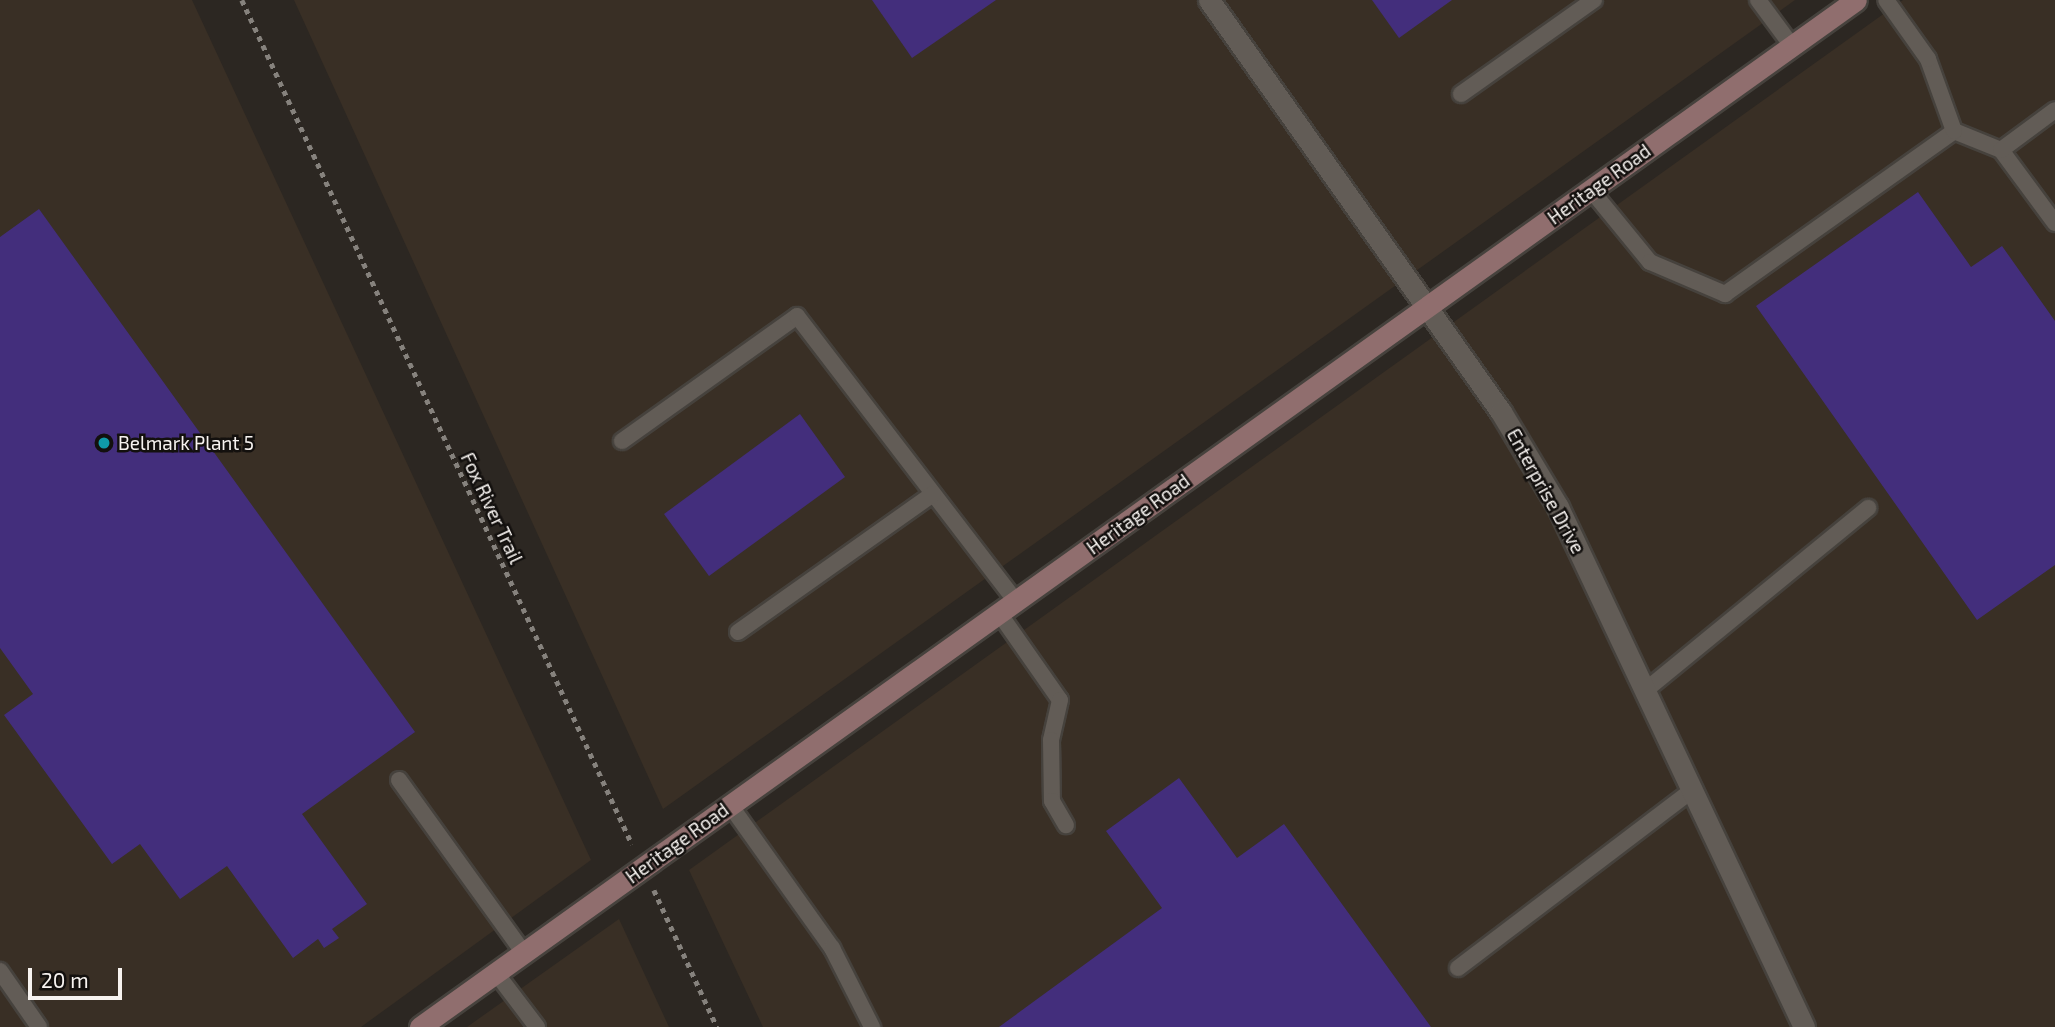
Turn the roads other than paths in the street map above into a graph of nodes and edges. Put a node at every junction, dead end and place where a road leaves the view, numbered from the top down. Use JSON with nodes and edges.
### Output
{"nodes":[{"id":1,"x":1209,"y":0,"type":"edge"},
{"id":2,"x":1594,"y":0,"type":"edge"},
{"id":3,"x":1758,"y":0,"type":"edge"},
{"id":4,"x":1856,"y":0,"type":"edge"},
{"id":5,"x":1886,"y":0,"type":"edge"},
{"id":6,"x":1792,"y":46,"type":"junction"},
{"id":7,"x":1461,"y":94,"type":"dead end"},
{"id":8,"x":2055,"y":110,"type":"edge"},
{"id":9,"x":1954,"y":131,"type":"junction"},
{"id":10,"x":2001,"y":150,"type":"junction"},
{"id":11,"x":1591,"y":190,"type":"junction"},
{"id":12,"x":2055,"y":223,"type":"edge"},
{"id":13,"x":1428,"y":306,"type":"junction"},
{"id":14,"x":622,"y":441,"type":"dead end"},
{"id":15,"x":933,"y":494,"type":"junction"},
{"id":16,"x":1868,"y":508,"type":"dead end"},
{"id":17,"x":1007,"y":607,"type":"junction"},
{"id":18,"x":738,"y":632,"type":"dead end"},
{"id":19,"x":1647,"y":689,"type":"junction"},
{"id":20,"x":399,"y":780,"type":"dead end"},
{"id":21,"x":1694,"y":789,"type":"junction"},
{"id":22,"x":730,"y":805,"type":"junction"},
{"id":23,"x":1066,"y":825,"type":"dead end"},
{"id":24,"x":524,"y":953,"type":"junction"},
{"id":25,"x":1458,"y":968,"type":"dead end"},
{"id":26,"x":0,"y":971,"type":"edge"},
{"id":27,"x":496,"y":973,"type":"junction"},
{"id":28,"x":39,"y":1027,"type":"edge"},
{"id":29,"x":420,"y":1027,"type":"edge"},
{"id":30,"x":537,"y":1027,"type":"edge"},
{"id":31,"x":872,"y":1027,"type":"edge"},
{"id":32,"x":1804,"y":1027,"type":"edge"}],
"edges":[{"from":1,"to":13,"type":"street","name":"Enterprise Drive"},
{"from":2,"to":7,"type":"lane"},
{"from":3,"to":6,"type":"lane"},
{"from":4,"to":6,"type":"main road","name":"Heritage Road"},
{"from":5,"to":9,"type":"lane"},
{"from":6,"to":11,"type":"main road","name":"Heritage Road"},
{"from":8,"to":10,"type":"lane"},
{"from":9,"to":10,"type":"lane"},
{"from":9,"to":11,"type":"lane"},
{"from":10,"to":12,"type":"lane"},
{"from":11,"to":13,"type":"main road","name":"Heritage Road"},
{"from":13,"to":17,"type":"main road","name":"Heritage Road"},
{"from":13,"to":19,"type":"street","name":"Enterprise Drive"},
{"from":14,"to":15,"type":"lane"},
{"from":15,"to":17,"type":"lane"},
{"from":15,"to":18,"type":"lane"},
{"from":16,"to":19,"type":"lane"},
{"from":17,"to":22,"type":"main road","name":"Heritage Road"},
{"from":17,"to":23,"type":"lane"},
{"from":19,"to":21,"type":"street","name":"Enterprise Drive"},
{"from":20,"to":24,"type":"lane"},
{"from":21,"to":25,"type":"lane"},
{"from":21,"to":32,"type":"street","name":"Enterprise Drive"},
{"from":22,"to":24,"type":"main road","name":"Heritage Road"},
{"from":22,"to":31,"type":"lane"},
{"from":24,"to":27,"type":"main road","name":"Heritage Road"},
{"from":26,"to":28,"type":"lane"},
{"from":27,"to":29,"type":"main road","name":"Heritage Road"},
{"from":27,"to":30,"type":"lane"}]}
